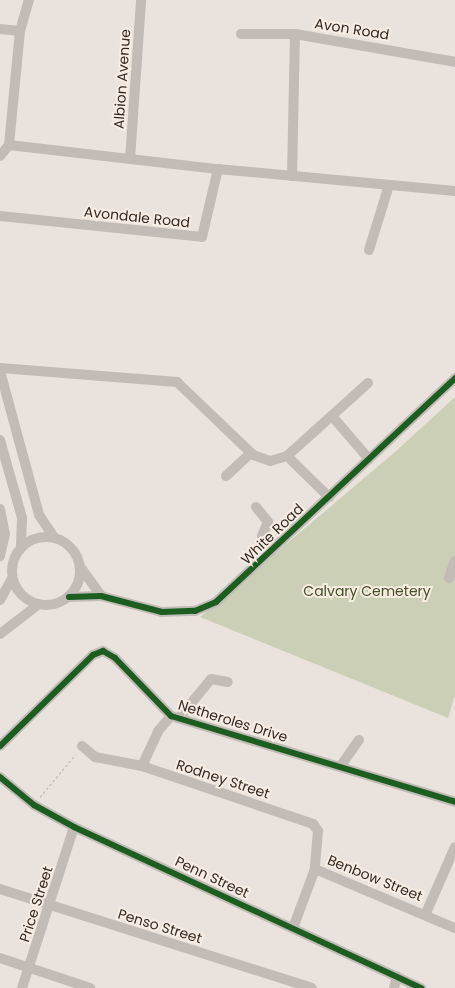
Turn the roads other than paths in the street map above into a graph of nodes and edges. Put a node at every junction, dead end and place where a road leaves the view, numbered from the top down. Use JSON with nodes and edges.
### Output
{"nodes":[{"id":1,"x":29,"y":0,"type":"edge"},
{"id":2,"x":141,"y":0,"type":"edge"},
{"id":3,"x":0,"y":29,"type":"edge"},
{"id":4,"x":20,"y":31,"type":"junction"},
{"id":5,"x":240,"y":34,"type":"dead end"},
{"id":6,"x":296,"y":34,"type":"junction"},
{"id":7,"x":455,"y":62,"type":"edge"},
{"id":8,"x":9,"y":145,"type":"junction"},
{"id":9,"x":0,"y":156,"type":"edge"},
{"id":10,"x":130,"y":160,"type":"junction"},
{"id":11,"x":218,"y":169,"type":"junction"},
{"id":12,"x":292,"y":176,"type":"junction"},
{"id":13,"x":389,"y":185,"type":"junction"},
{"id":14,"x":455,"y":191,"type":"edge"},
{"id":15,"x":0,"y":216,"type":"edge"},
{"id":16,"x":369,"y":250,"type":"dead end"},
{"id":17,"x":0,"y":369,"type":"edge"},
{"id":18,"x":455,"y":378,"type":"edge"},
{"id":19,"x":368,"y":383,"type":"dead end"},
{"id":20,"x":332,"y":416,"type":"junction"},
{"id":21,"x":0,"y":440,"type":"edge"},
{"id":22,"x":251,"y":453,"type":"junction"},
{"id":23,"x":287,"y":456,"type":"junction"},
{"id":24,"x":370,"y":459,"type":"junction"},
{"id":25,"x":226,"y":476,"type":"dead end"},
{"id":26,"x":329,"y":497,"type":"junction"},
{"id":27,"x":256,"y":507,"type":"dead end"},
{"id":28,"x":0,"y":509,"type":"edge"},
{"id":29,"x":54,"y":537,"type":"junction"},
{"id":30,"x":21,"y":547,"type":"junction"},
{"id":31,"x":270,"y":552,"type":"junction"},
{"id":32,"x":0,"y":556,"type":"edge"},
{"id":33,"x":455,"y":560,"type":"edge"},
{"id":34,"x":80,"y":568,"type":"junction"},
{"id":35,"x":12,"y":578,"type":"junction"},
{"id":36,"x":449,"y":578,"type":"dead end"},
{"id":37,"x":100,"y":596,"type":"junction"},
{"id":38,"x":69,"y":597,"type":"junction"},
{"id":39,"x":0,"y":600,"type":"edge"},
{"id":40,"x":38,"y":604,"type":"junction"},
{"id":41,"x":0,"y":634,"type":"edge"},
{"id":42,"x":228,"y":682,"type":"dead end"},
{"id":43,"x":175,"y":717,"type":"junction"},
{"id":44,"x":359,"y":740,"type":"dead end"},
{"id":45,"x":0,"y":746,"type":"edge"},
{"id":46,"x":82,"y":746,"type":"road end"},
{"id":47,"x":142,"y":766,"type":"junction"},
{"id":48,"x":340,"y":767,"type":"junction"},
{"id":49,"x":0,"y":777,"type":"edge"},
{"id":50,"x":455,"y":802,"type":"edge"},
{"id":51,"x":74,"y":827,"type":"junction"},
{"id":52,"x":455,"y":847,"type":"edge"},
{"id":53,"x":315,"y":868,"type":"junction"},
{"id":54,"x":0,"y":889,"type":"edge"},
{"id":55,"x":50,"y":907,"type":"junction"},
{"id":56,"x":426,"y":913,"type":"junction"},
{"id":57,"x":293,"y":928,"type":"junction"},
{"id":58,"x":455,"y":928,"type":"edge"},
{"id":59,"x":0,"y":958,"type":"edge"},
{"id":60,"x":29,"y":968,"type":"junction"},
{"id":61,"x":397,"y":976,"type":"junction"},
{"id":62,"x":286,"y":984,"type":"edge"},
{"id":63,"x":22,"y":988,"type":"edge"},
{"id":64,"x":90,"y":988,"type":"edge"},
{"id":65,"x":312,"y":988,"type":"edge"},
{"id":66,"x":394,"y":988,"type":"edge"},
{"id":67,"x":421,"y":988,"type":"edge"}],
"edges":[{"from":1,"to":4,"type":"street"},
{"from":2,"to":10,"type":"street","name":"Albion Avenue"},
{"from":3,"to":4,"type":"street"},
{"from":4,"to":8,"type":"street"},
{"from":5,"to":6,"type":"street"},
{"from":6,"to":7,"type":"street","name":"Avon Road"},
{"from":6,"to":12,"type":"street","name":"Avon Road"},
{"from":8,"to":9,"type":"street"},
{"from":8,"to":10,"type":"street"},
{"from":10,"to":11,"type":"street"},
{"from":11,"to":12,"type":"street"},
{"from":11,"to":15,"type":"street","name":"Avondale Road"},
{"from":12,"to":13,"type":"street"},
{"from":13,"to":14,"type":"street"},
{"from":13,"to":16,"type":"street"},
{"from":17,"to":22,"type":"street"},
{"from":17,"to":29,"type":"street"},
{"from":18,"to":24,"type":"street","name":"White Road"},
{"from":19,"to":20,"type":"street"},
{"from":20,"to":23,"type":"street"},
{"from":20,"to":24,"type":"street"},
{"from":21,"to":30,"type":"street"},
{"from":22,"to":23,"type":"street"},
{"from":22,"to":25,"type":"street"},
{"from":23,"to":26,"type":"street"},
{"from":24,"to":26,"type":"street","name":"White Road"},
{"from":26,"to":31,"type":"street","name":"White Road"},
{"from":27,"to":31,"type":"street"},
{"from":28,"to":32,"type":"street"},
{"from":29,"to":30,"type":"street"},
{"from":29,"to":34,"type":"street"},
{"from":30,"to":35,"type":"street"},
{"from":31,"to":37,"type":"street","name":"White Road"},
{"from":33,"to":36,"type":"street"},
{"from":34,"to":37,"type":"street"},
{"from":34,"to":38,"type":"street"},
{"from":35,"to":39,"type":"street"},
{"from":35,"to":40,"type":"street"},
{"from":37,"to":38,"type":"street","name":"White Road"},
{"from":38,"to":40,"type":"street"},
{"from":40,"to":41,"type":"street"},
{"from":42,"to":43,"type":"street"},
{"from":43,"to":45,"type":"street","name":"Netheroles Drive"},
{"from":43,"to":47,"type":"street"},
{"from":43,"to":48,"type":"street","name":"Netheroles Drive"},
{"from":44,"to":48,"type":"street"},
{"from":46,"to":47,"type":"street","name":"Rodney Street"},
{"from":47,"to":53,"type":"street","name":"Rodney Street"},
{"from":48,"to":50,"type":"street","name":"Netheroles Drive"},
{"from":49,"to":51,"type":"street","name":"Penn Street"},
{"from":51,"to":55,"type":"street","name":"Price Street"},
{"from":51,"to":57,"type":"street","name":"Penn Street"},
{"from":52,"to":56,"type":"street"},
{"from":53,"to":56,"type":"street","name":"Benbow Street"},
{"from":53,"to":57,"type":"street","name":"Benbow Street"},
{"from":54,"to":55,"type":"street","name":"Penso Street"},
{"from":55,"to":60,"type":"street","name":"Price Street"},
{"from":55,"to":62,"type":"street","name":"Penso Street"},
{"from":56,"to":58,"type":"street","name":"Benbow Street"},
{"from":57,"to":61,"type":"street","name":"Penn Street"},
{"from":59,"to":60,"type":"street"},
{"from":60,"to":63,"type":"street","name":"Price Street"},
{"from":60,"to":64,"type":"street"},
{"from":61,"to":66,"type":"street"},
{"from":61,"to":67,"type":"street","name":"Penn Street"},
{"from":62,"to":65,"type":"street","name":"Penso Street"}]}
